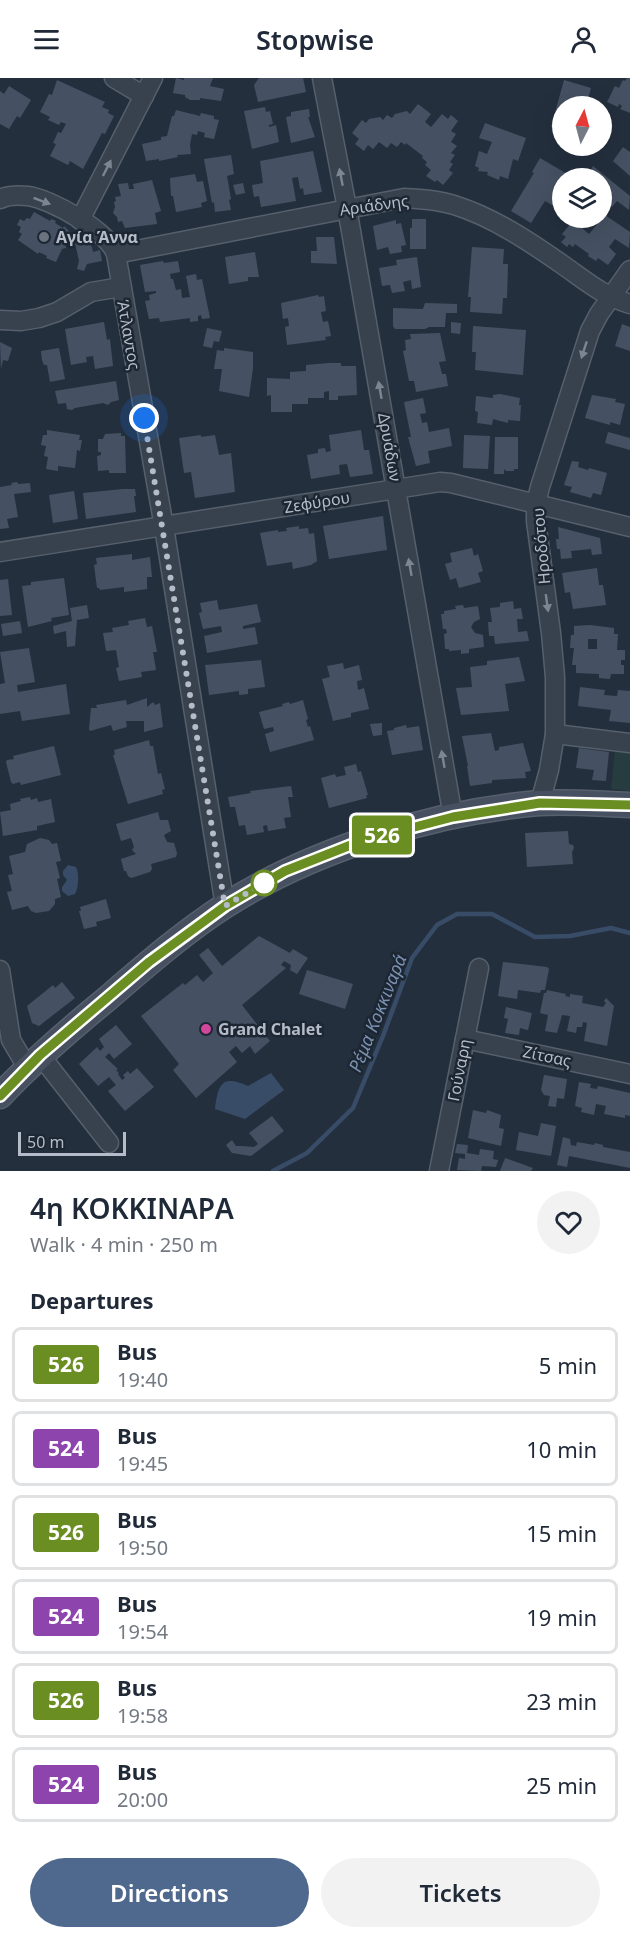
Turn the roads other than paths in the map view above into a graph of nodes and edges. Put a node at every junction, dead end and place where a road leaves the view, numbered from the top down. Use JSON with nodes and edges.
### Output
{"nodes":[{"id":1,"x":114,"y":78,"type":"edge"},
{"id":2,"x":153,"y":78,"type":"edge"},
{"id":3,"x":322,"y":78,"type":"edge"},
{"id":4,"x":144,"y":96,"type":"junction"},
{"id":5,"x":0,"y":199,"type":"edge"},
{"id":6,"x":347,"y":208,"type":"junction"},
{"id":7,"x":80,"y":220,"type":"junction"},
{"id":8,"x":116,"y":254,"type":"junction"},
{"id":9,"x":630,"y":270,"type":"edge"},
{"id":10,"x":121,"y":287,"type":"junction"},
{"id":11,"x":610,"y":298,"type":"junction"},
{"id":12,"x":630,"y":304,"type":"edge"},
{"id":13,"x":0,"y":320,"type":"edge"},
{"id":14,"x":397,"y":489,"type":"junction"},
{"id":15,"x":536,"y":503,"type":"junction"},
{"id":16,"x":164,"y":527,"type":"junction"},
{"id":17,"x":630,"y":527,"type":"edge"},
{"id":18,"x":0,"y":552,"type":"edge"},
{"id":19,"x":555,"y":734,"type":"junction"},
{"id":20,"x":630,"y":743,"type":"edge"},
{"id":21,"x":540,"y":803,"type":"junction"},
{"id":22,"x":630,"y":805,"type":"edge"},
{"id":23,"x":453,"y":817,"type":"junction"},
{"id":24,"x":225,"y":906,"type":"junction"},
{"id":25,"x":479,"y":968,"type":"dead end"},
{"id":26,"x":0,"y":970,"type":"edge"},
{"id":27,"x":465,"y":1039,"type":"junction"},
{"id":28,"x":34,"y":1061,"type":"junction"},
{"id":29,"x":630,"y":1074,"type":"edge"},
{"id":30,"x":0,"y":1096,"type":"edge"},
{"id":31,"x":109,"y":1143,"type":"dead end"},
{"id":32,"x":439,"y":1171,"type":"edge"}],
"edges":[{"from":1,"to":4,"type":"street"},
{"from":2,"to":4,"type":"street"},
{"from":6,"to":3,"type":"street","name":"Δρυάδων","one_way":true},
{"from":7,"to":4,"type":"street","one_way":true},
{"from":5,"to":7,"type":"street","one_way":true},
{"from":6,"to":8,"type":"street","name":"Αριάδνης"},
{"from":6,"to":11,"type":"street","name":"Αριάδνης"},
{"from":14,"to":6,"type":"street","name":"Δρυάδων","one_way":true},
{"from":7,"to":8,"type":"street"},
{"from":8,"to":10,"type":"street","name":"Άτλαντος"},
{"from":9,"to":11,"type":"street","name":"Ηροδότου"},
{"from":10,"to":13,"type":"street"},
{"from":10,"to":16,"type":"street","name":"Άτλαντος"},
{"from":11,"to":12,"type":"street","name":"Αριάδνης"},
{"from":11,"to":15,"type":"street","name":"Ηροδότου","one_way":true},
{"from":14,"to":15,"type":"street","name":"Ζεφύρου"},
{"from":14,"to":16,"type":"street","name":"Ζεφύρου"},
{"from":23,"to":14,"type":"street","name":"Δρυάδων","one_way":true},
{"from":15,"to":17,"type":"street","name":"Ζεφύρου"},
{"from":15,"to":19,"type":"street","name":"Ηροδότου","one_way":true},
{"from":16,"to":18,"type":"street","name":"Ζεφύρου"},
{"from":16,"to":24,"type":"street","name":"Άτλαντος"},
{"from":19,"to":20,"type":"street"},
{"from":19,"to":21,"type":"street","name":"Ηροδότου"},
{"from":21,"to":22,"type":"street"},
{"from":21,"to":23,"type":"street"},
{"from":23,"to":24,"type":"street"},
{"from":24,"to":28,"type":"street"},
{"from":25,"to":27,"type":"street","name":"Γούναρη"},
{"from":26,"to":28,"type":"street"},
{"from":27,"to":29,"type":"street","name":"Ζίτσας"},
{"from":27,"to":32,"type":"street","name":"Γούναρη"},
{"from":28,"to":30,"type":"street"},
{"from":28,"to":31,"type":"street"}]}
